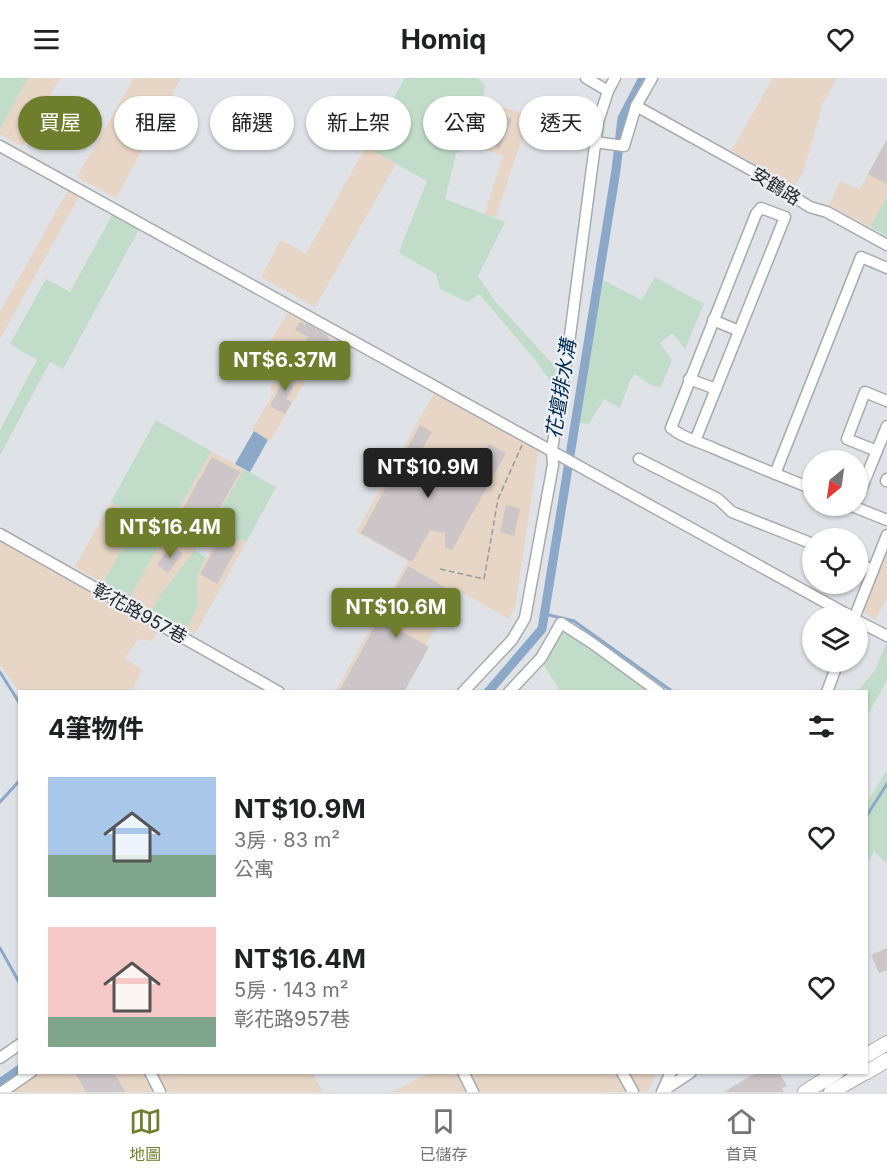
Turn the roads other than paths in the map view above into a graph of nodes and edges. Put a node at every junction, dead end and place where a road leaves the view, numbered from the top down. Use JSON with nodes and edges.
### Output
{"nodes":[{"id":1,"x":585,"y":78,"type":"edge"},
{"id":2,"x":615,"y":78,"type":"edge"},
{"id":3,"x":652,"y":78,"type":"edge"},
{"id":4,"x":608,"y":91,"type":"junction"},
{"id":5,"x":603,"y":106,"type":"edge"},
{"id":6,"x":636,"y":106,"type":"junction"},
{"id":7,"x":603,"y":143,"type":"edge"},
{"id":8,"x":0,"y":146,"type":"edge"},
{"id":9,"x":594,"y":150,"type":"edge"},
{"id":10,"x":887,"y":245,"type":"edge"},
{"id":11,"x":887,"y":268,"type":"edge"},
{"id":12,"x":713,"y":320,"type":"junction"},
{"id":13,"x":739,"y":331,"type":"junction"},
{"id":14,"x":690,"y":379,"type":"junction"},
{"id":15,"x":716,"y":389,"type":"junction"},
{"id":16,"x":887,"y":401,"type":"edge"},
{"id":17,"x":887,"y":426,"type":"edge"},
{"id":18,"x":695,"y":441,"type":"junction"},
{"id":19,"x":552,"y":449,"type":"junction"},
{"id":20,"x":877,"y":451,"type":"junction"},
{"id":21,"x":639,"y":459,"type":"dead end"},
{"id":22,"x":868,"y":473,"type":"edge"},
{"id":23,"x":775,"y":474,"type":"junction"},
{"id":24,"x":802,"y":485,"type":"edge"},
{"id":25,"x":868,"y":510,"type":"edge"},
{"id":26,"x":887,"y":520,"type":"edge"},
{"id":27,"x":0,"y":534,"type":"edge"},
{"id":28,"x":887,"y":535,"type":"edge"},
{"id":29,"x":802,"y":540,"type":"edge"},
{"id":30,"x":868,"y":569,"type":"edge"},
{"id":31,"x":873,"y":572,"type":"junction"},
{"id":32,"x":832,"y":606,"type":"edge"},
{"id":33,"x":859,"y":606,"type":"edge"},
{"id":34,"x":868,"y":626,"type":"edge"},
{"id":35,"x":887,"y":636,"type":"edge"},
{"id":36,"x":834,"y":672,"type":"edge"},
{"id":37,"x":275,"y":690,"type":"edge"},
{"id":38,"x":465,"y":690,"type":"edge"},
{"id":39,"x":511,"y":690,"type":"edge"},
{"id":40,"x":656,"y":690,"type":"edge"},
{"id":41,"x":828,"y":690,"type":"edge"},
{"id":42,"x":887,"y":1043,"type":"edge"},
{"id":43,"x":18,"y":1045,"type":"edge"},
{"id":44,"x":868,"y":1053,"type":"edge"},
{"id":45,"x":0,"y":1058,"type":"edge"},
{"id":46,"x":887,"y":1060,"type":"edge"},
{"id":47,"x":868,"y":1071,"type":"edge"},
{"id":48,"x":28,"y":1074,"type":"edge"},
{"id":49,"x":151,"y":1074,"type":"edge"},
{"id":50,"x":464,"y":1074,"type":"edge"},
{"id":51,"x":623,"y":1074,"type":"edge"},
{"id":52,"x":670,"y":1074,"type":"edge"},
{"id":53,"x":688,"y":1074,"type":"edge"},
{"id":54,"x":834,"y":1074,"type":"edge"},
{"id":55,"x":862,"y":1074,"type":"edge"},
{"id":56,"x":663,"y":1091,"type":"edge"},
{"id":57,"x":2,"y":1092,"type":"edge"},
{"id":58,"x":160,"y":1092,"type":"edge"},
{"id":59,"x":473,"y":1092,"type":"edge"},
{"id":60,"x":633,"y":1092,"type":"edge"},
{"id":61,"x":805,"y":1092,"type":"edge"},
{"id":62,"x":831,"y":1092,"type":"edge"}],
"edges":[{"from":1,"to":4,"type":"street"},
{"from":2,"to":4,"type":"street"},
{"from":3,"to":6,"type":"street"},
{"from":4,"to":5,"type":"street"},
{"from":6,"to":7,"type":"street"},
{"from":6,"to":10,"type":"street","name":"安鶴路"},
{"from":8,"to":19,"type":"street"},
{"from":9,"to":19,"type":"street"},
{"from":11,"to":23,"type":"street"},
{"from":12,"to":13,"type":"street"},
{"from":12,"to":13,"type":"street"},
{"from":12,"to":14,"type":"street"},
{"from":13,"to":15,"type":"street"},
{"from":14,"to":15,"type":"street"},
{"from":14,"to":18,"type":"street"},
{"from":15,"to":18,"type":"street"},
{"from":16,"to":20,"type":"street"},
{"from":17,"to":20,"type":"street"},
{"from":18,"to":23,"type":"street"},
{"from":19,"to":32,"type":"street"},
{"from":19,"to":38,"type":"street"},
{"from":20,"to":22,"type":"street"},
{"from":21,"to":29,"type":"street"},
{"from":23,"to":24,"type":"street"},
{"from":25,"to":26,"type":"street"},
{"from":27,"to":37,"type":"street","name":"彰花路957巷"},
{"from":28,"to":31,"type":"street"},
{"from":30,"to":31,"type":"street"},
{"from":31,"to":33,"type":"street"},
{"from":34,"to":35,"type":"street"},
{"from":36,"to":41,"type":"street"},
{"from":39,"to":40,"type":"street"},
{"from":42,"to":44,"type":"main road"},
{"from":43,"to":45,"type":"street"},
{"from":46,"to":47,"type":"main road"},
{"from":48,"to":57,"type":"street"},
{"from":49,"to":58,"type":"street"},
{"from":50,"to":59,"type":"street"},
{"from":51,"to":60,"type":"street"},
{"from":52,"to":56,"type":"street"},
{"from":53,"to":56,"type":"street"},
{"from":54,"to":61,"type":"main road"},
{"from":55,"to":62,"type":"main road"}]}
